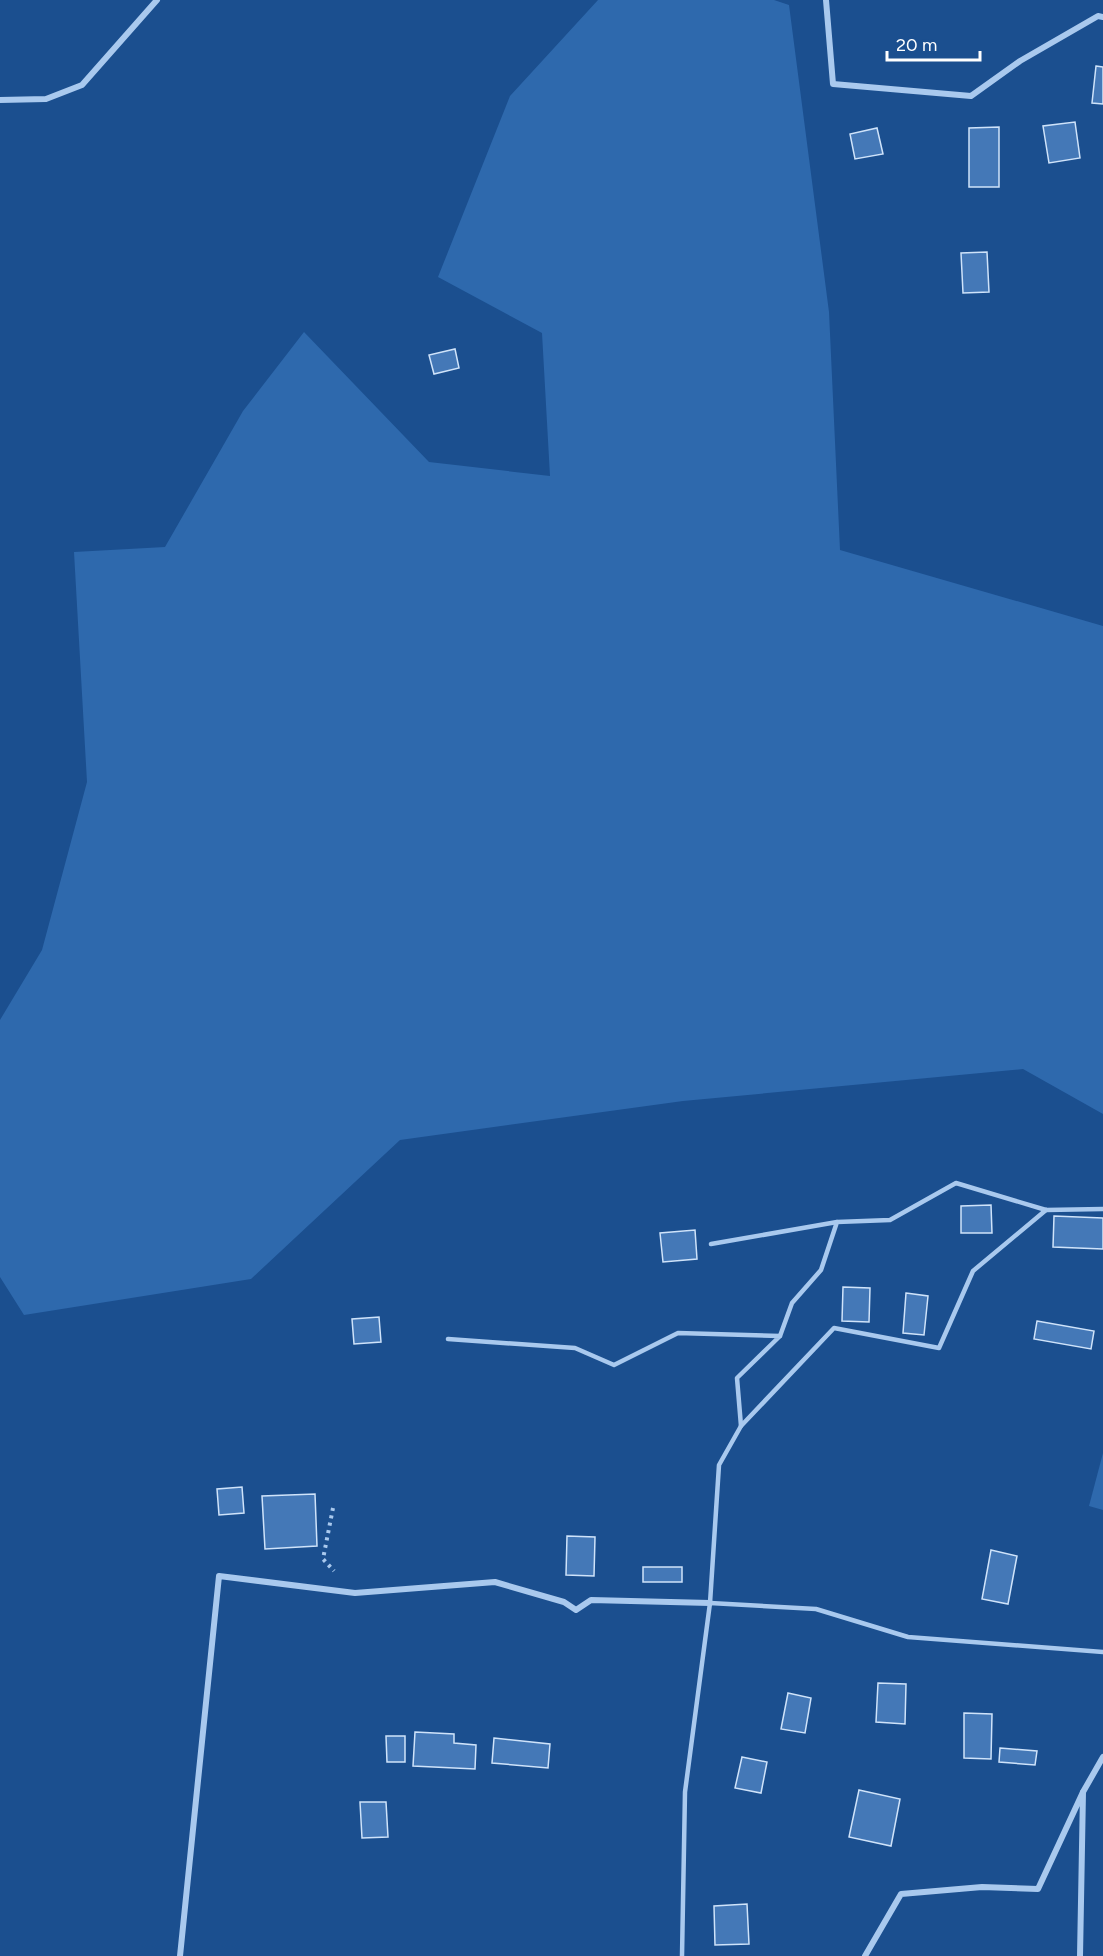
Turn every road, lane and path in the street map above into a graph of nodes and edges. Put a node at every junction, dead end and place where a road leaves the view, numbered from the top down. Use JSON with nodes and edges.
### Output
{"nodes":[{"id":1,"x":157,"y":0,"type":"edge"},
{"id":2,"x":826,"y":0,"type":"edge"},
{"id":3,"x":1103,"y":17,"type":"edge"},
{"id":4,"x":0,"y":100,"type":"edge"},
{"id":5,"x":1103,"y":1209,"type":"edge"},
{"id":6,"x":1046,"y":1210,"type":"junction"},
{"id":7,"x":837,"y":1222,"type":"junction"},
{"id":8,"x":711,"y":1244,"type":"dead end"},
{"id":9,"x":780,"y":1336,"type":"junction"},
{"id":10,"x":448,"y":1339,"type":"dead end"},
{"id":11,"x":741,"y":1426,"type":"junction"},
{"id":12,"x":333,"y":1508,"type":"dead end"},
{"id":13,"x":355,"y":1593,"type":"junction"},
{"id":14,"x":710,"y":1603,"type":"junction"},
{"id":15,"x":1103,"y":1652,"type":"edge"},
{"id":16,"x":1103,"y":1757,"type":"edge"},
{"id":17,"x":1083,"y":1792,"type":"junction"},
{"id":18,"x":180,"y":1956,"type":"edge"},
{"id":19,"x":682,"y":1956,"type":"edge"},
{"id":20,"x":865,"y":1956,"type":"edge"},
{"id":21,"x":1080,"y":1956,"type":"edge"}],
"edges":[{"from":1,"to":4,"type":"street"},
{"from":2,"to":3,"type":"street"},
{"from":5,"to":6,"type":"lane"},
{"from":6,"to":7,"type":"lane"},
{"from":6,"to":11,"type":"lane"},
{"from":7,"to":8,"type":"lane"},
{"from":7,"to":9,"type":"lane"},
{"from":9,"to":10,"type":"lane"},
{"from":9,"to":11,"type":"lane"},
{"from":11,"to":14,"type":"lane"},
{"from":12,"to":13,"type":"path"},
{"from":13,"to":14,"type":"street"},
{"from":13,"to":18,"type":"street"},
{"from":14,"to":15,"type":"lane"},
{"from":14,"to":19,"type":"lane"},
{"from":16,"to":17,"type":"street"},
{"from":17,"to":20,"type":"street"},
{"from":17,"to":21,"type":"street"}]}
